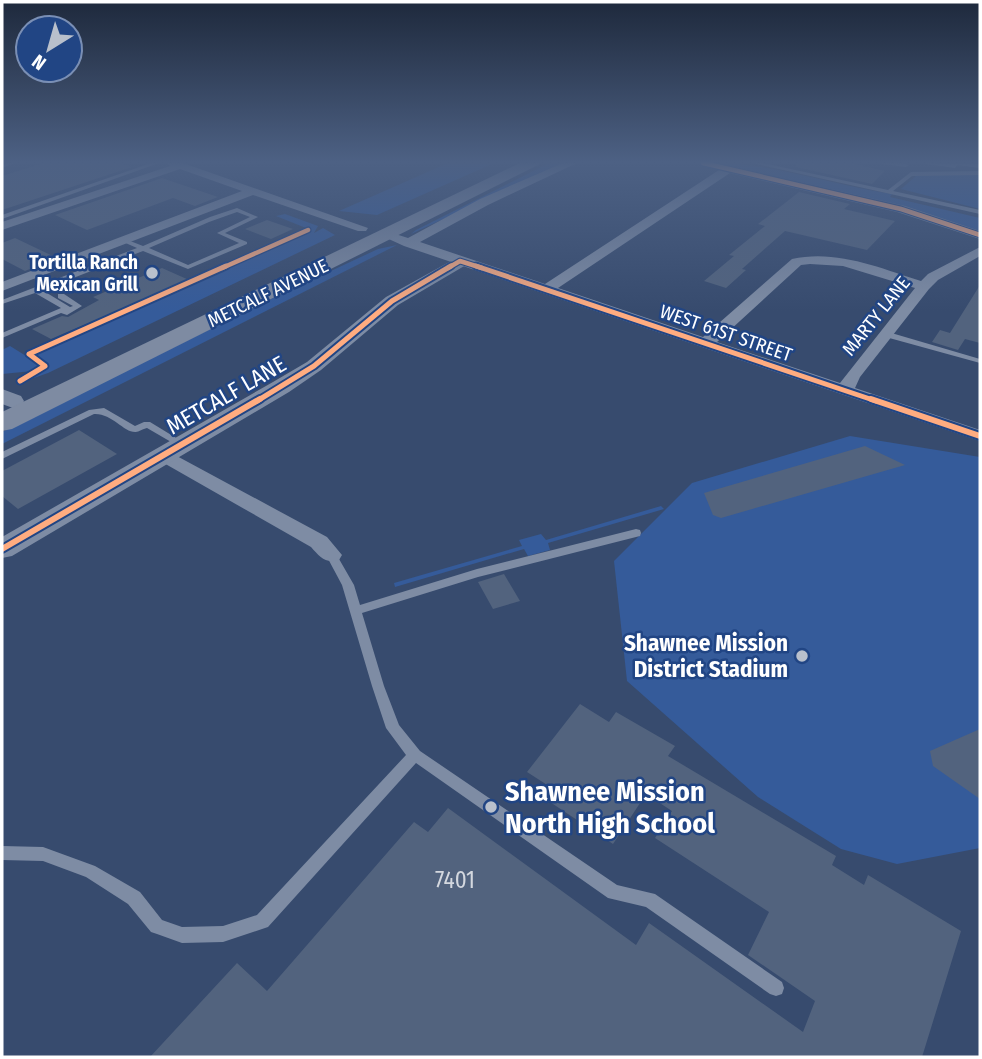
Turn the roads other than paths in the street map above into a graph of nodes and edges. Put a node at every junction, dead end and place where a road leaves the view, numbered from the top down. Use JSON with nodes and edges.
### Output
{"nodes":[{"id":1,"x":37,"y":212,"type":"edge"},
{"id":2,"x":195,"y":212,"type":"edge"},
{"id":3,"x":229,"y":212,"type":"edge"},
{"id":4,"x":243,"y":212,"type":"edge"},
{"id":5,"x":316,"y":212,"type":"edge"},
{"id":6,"x":397,"y":212,"type":"edge"},
{"id":7,"x":430,"y":212,"type":"edge"},
{"id":8,"x":435,"y":212,"type":"edge"},
{"id":9,"x":465,"y":212,"type":"edge"},
{"id":10,"x":663,"y":212,"type":"edge"},
{"id":11,"x":911,"y":212,"type":"edge"},
{"id":12,"x":2,"y":226,"type":"edge"},
{"id":13,"x":362,"y":228,"type":"junction"},
{"id":14,"x":386,"y":235,"type":"junction"},
{"id":15,"x":980,"y":235,"type":"edge"},
{"id":16,"x":122,"y":240,"type":"junction"},
{"id":17,"x":409,"y":243,"type":"junction"},
{"id":18,"x":141,"y":248,"type":"junction"},
{"id":19,"x":980,"y":251,"type":"edge"},
{"id":20,"x":460,"y":261,"type":"junction"},
{"id":21,"x":5,"y":285,"type":"edge"},
{"id":22,"x":924,"y":285,"type":"junction"},
{"id":23,"x":39,"y":288,"type":"junction"},
{"id":24,"x":547,"y":289,"type":"junction"},
{"id":25,"x":25,"y":293,"type":"junction"},
{"id":26,"x":256,"y":298,"type":"junction"},
{"id":27,"x":2,"y":302,"type":"edge"},
{"id":28,"x":16,"y":331,"type":"junction"},
{"id":29,"x":885,"y":334,"type":"junction"},
{"id":30,"x":2,"y":336,"type":"edge"},
{"id":31,"x":707,"y":342,"type":"junction"},
{"id":32,"x":980,"y":361,"type":"edge"},
{"id":33,"x":845,"y":391,"type":"junction"},
{"id":34,"x":5,"y":406,"type":"edge"},
{"id":35,"x":980,"y":436,"type":"edge"},
{"id":36,"x":171,"y":449,"type":"junction"},
{"id":37,"x":2,"y":457,"type":"edge"},
{"id":38,"x":636,"y":533,"type":"dead end"},
{"id":39,"x":2,"y":549,"type":"edge"},
{"id":40,"x":331,"y":555,"type":"joint"},
{"id":41,"x":356,"y":611,"type":"junction"},
{"id":42,"x":415,"y":755,"type":"junction"},
{"id":43,"x":2,"y":853,"type":"edge"},
{"id":44,"x":776,"y":988,"type":"dead end"}],
"edges":[{"from":1,"to":12,"type":"street"},
{"from":2,"to":16,"type":"street"},
{"from":3,"to":18,"type":"lane"},
{"from":4,"to":18,"type":"lane"},
{"from":5,"to":13,"type":"street"},
{"from":6,"to":13,"type":"highway","name":"METCALF AVENUE"},
{"from":7,"to":13,"type":"highway"},
{"from":8,"to":14,"type":"highway","name":"METCALF AVENUE"},
{"from":9,"to":17,"type":"street"},
{"from":10,"to":24,"type":"street"},
{"from":11,"to":15,"type":"street"},
{"from":13,"to":26,"type":"highway"},
{"from":13,"to":34,"type":"highway","name":"METCALF AVENUE"},
{"from":14,"to":17,"type":"street","name":"WEST 61ST STREET"},
{"from":14,"to":26,"type":"highway","name":"METCALF AVENUE"},
{"from":16,"to":18,"type":"lane"},
{"from":16,"to":21,"type":"street"},
{"from":17,"to":20,"type":"street","name":"WEST 61ST STREET"},
{"from":18,"to":23,"type":"lane"},
{"from":19,"to":22,"type":"street","name":"MARTY LANE"},
{"from":20,"to":24,"type":"street","name":"WEST 61ST STREET"},
{"from":20,"to":36,"type":"street","name":"METCALF LANE"},
{"from":21,"to":25,"type":"lane"},
{"from":22,"to":29,"type":"street","name":"MARTY LANE"},
{"from":22,"to":31,"type":"street"},
{"from":23,"to":25,"type":"lane"},
{"from":23,"to":28,"type":"lane"},
{"from":23,"to":28,"type":"lane"},
{"from":24,"to":31,"type":"street","name":"WEST 61ST STREET"},
{"from":25,"to":27,"type":"lane"},
{"from":26,"to":34,"type":"highway","name":"METCALF AVENUE"},
{"from":28,"to":30,"type":"lane"},
{"from":29,"to":32,"type":"lane"},
{"from":29,"to":33,"type":"street","name":"MARTY LANE"},
{"from":31,"to":33,"type":"street","name":"WEST 61ST STREET"},
{"from":33,"to":35,"type":"street","name":"WEST 61ST STREET"},
{"from":36,"to":37,"type":"lane"},
{"from":36,"to":39,"type":"street","name":"METCALF LANE"},
{"from":36,"to":40,"type":"street"},
{"from":38,"to":41,"type":"lane"},
{"from":40,"to":41,"type":"lane"},
{"from":41,"to":42,"type":"lane"},
{"from":42,"to":43,"type":"lane"},
{"from":42,"to":44,"type":"lane"}]}
